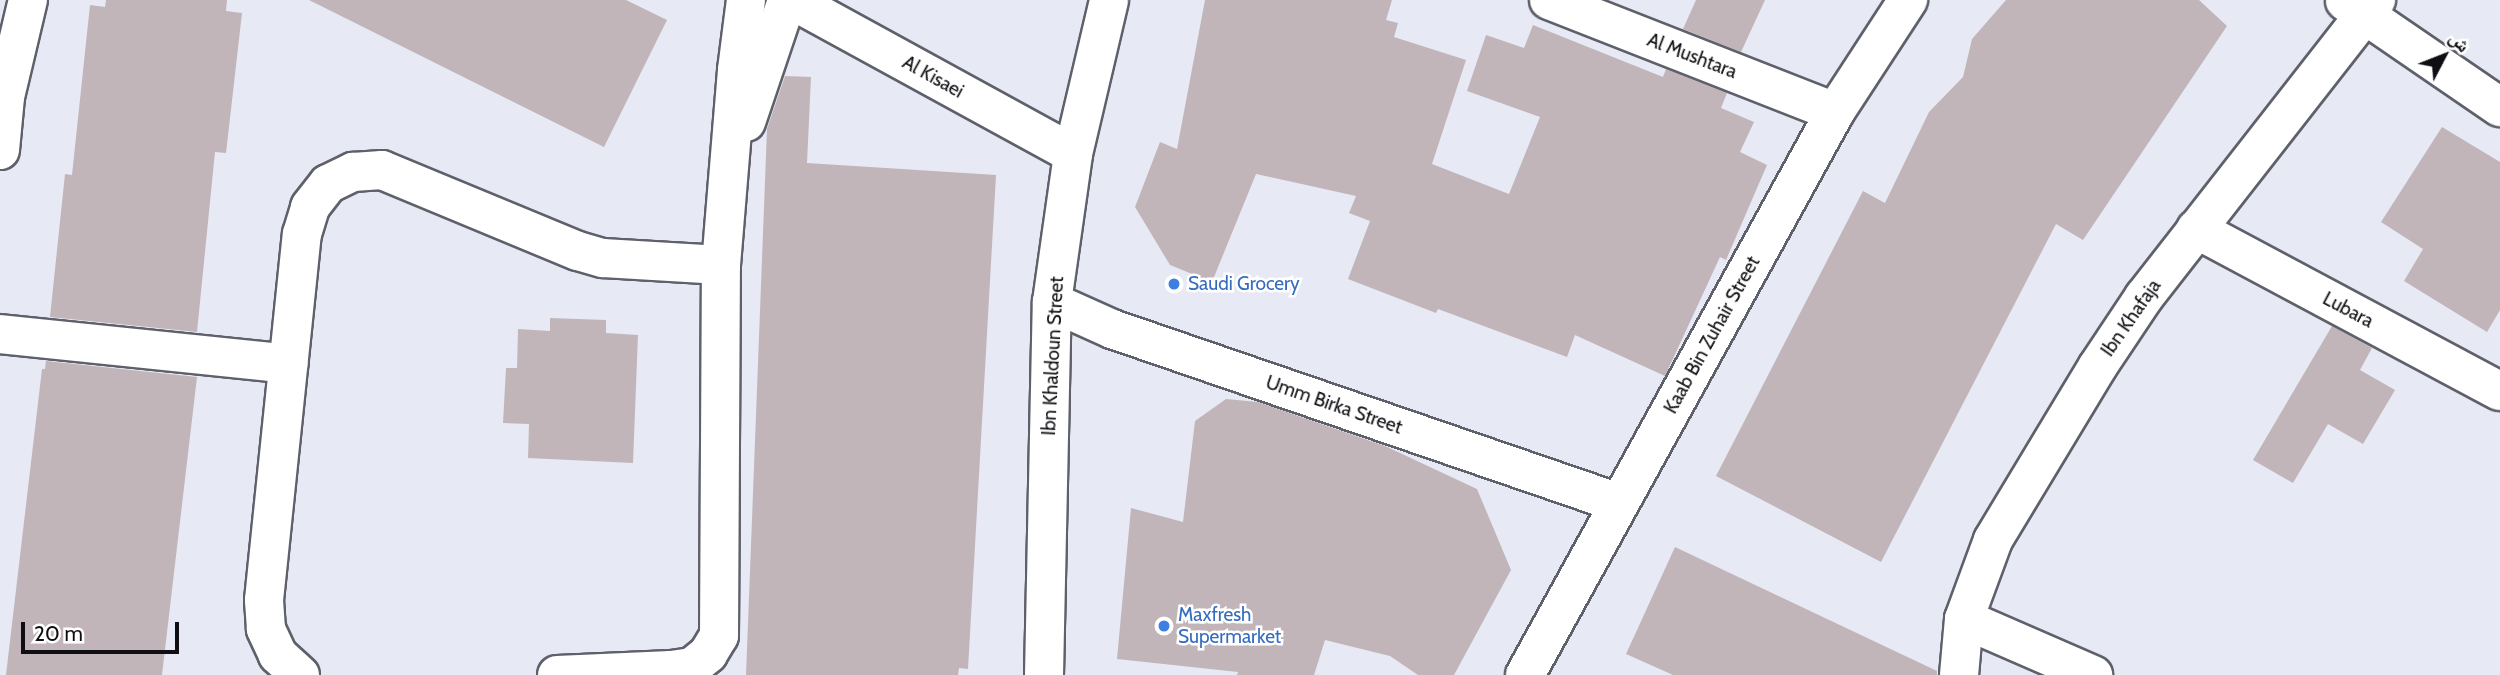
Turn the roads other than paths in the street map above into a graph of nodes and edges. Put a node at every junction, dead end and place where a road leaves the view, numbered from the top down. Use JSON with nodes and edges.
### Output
{"nodes":[{"id":1,"x":28,"y":0,"type":"edge"},
{"id":2,"x":746,"y":0,"type":"edge"},
{"id":3,"x":789,"y":0,"type":"edge"},
{"id":4,"x":1109,"y":0,"type":"edge"},
{"id":5,"x":1549,"y":0,"type":"edge"},
{"id":6,"x":1908,"y":0,"type":"edge"},
{"id":7,"x":2361,"y":5,"type":"edge"},
{"id":8,"x":3,"y":97,"type":"edge"},
{"id":9,"x":2500,"y":107,"type":"edge"},
{"id":10,"x":1835,"y":113,"type":"junction"},
{"id":11,"x":0,"y":150,"type":"edge"},
{"id":12,"x":1073,"y":154,"type":"junction"},
{"id":13,"x":728,"y":167,"type":"junction"},
{"id":14,"x":2196,"y":229,"type":"junction"},
{"id":15,"x":721,"y":265,"type":"junction"},
{"id":16,"x":1052,"y":302,"type":"junction"},
{"id":17,"x":0,"y":334,"type":"edge"},
{"id":18,"x":288,"y":364,"type":"junction"},
{"id":19,"x":2500,"y":391,"type":"edge"},
{"id":20,"x":1619,"y":503,"type":"junction"},
{"id":21,"x":1964,"y":619,"type":"junction"},
{"id":22,"x":300,"y":675,"type":"edge"},
{"id":23,"x":557,"y":675,"type":"edge"},
{"id":24,"x":1044,"y":675,"type":"edge"},
{"id":25,"x":1525,"y":675,"type":"edge"},
{"id":26,"x":1959,"y":675,"type":"edge"},
{"id":27,"x":2093,"y":675,"type":"edge"}],
"edges":[{"from":1,"to":8,"type":"street"},
{"from":2,"to":13,"type":"street"},
{"from":3,"to":12,"type":"street","name":"Al Kisaei"},
{"from":3,"to":13,"type":"street"},
{"from":4,"to":12,"type":"street","name":"Ibn Khaldoun Street"},
{"from":5,"to":10,"type":"street","name":"Al Mushtara"},
{"from":6,"to":10,"type":"street","name":"Kaab Bin Zuhair Street"},
{"from":7,"to":9,"type":"street"},
{"from":7,"to":14,"type":"street","name":"Ibn Khafaja"},
{"from":8,"to":11,"type":"street"},
{"from":10,"to":20,"type":"street","name":"Kaab Bin Zuhair Street"},
{"from":12,"to":16,"type":"street","name":"Ibn Khaldoun Street"},
{"from":13,"to":15,"type":"street"},
{"from":14,"to":19,"type":"street","name":"Lubara"},
{"from":14,"to":21,"type":"street","name":"Ibn Khafaja"},
{"from":15,"to":18,"type":"street"},
{"from":15,"to":23,"type":"street"},
{"from":16,"to":20,"type":"street","name":"Umm Birka Street"},
{"from":16,"to":24,"type":"street","name":"Ibn Khaldoun Street"},
{"from":17,"to":18,"type":"street"},
{"from":18,"to":22,"type":"street"},
{"from":20,"to":25,"type":"street","name":"Kaab Bin Zuhair Street"},
{"from":21,"to":26,"type":"street","name":"Ibn Khafaja"},
{"from":21,"to":27,"type":"street"}]}
